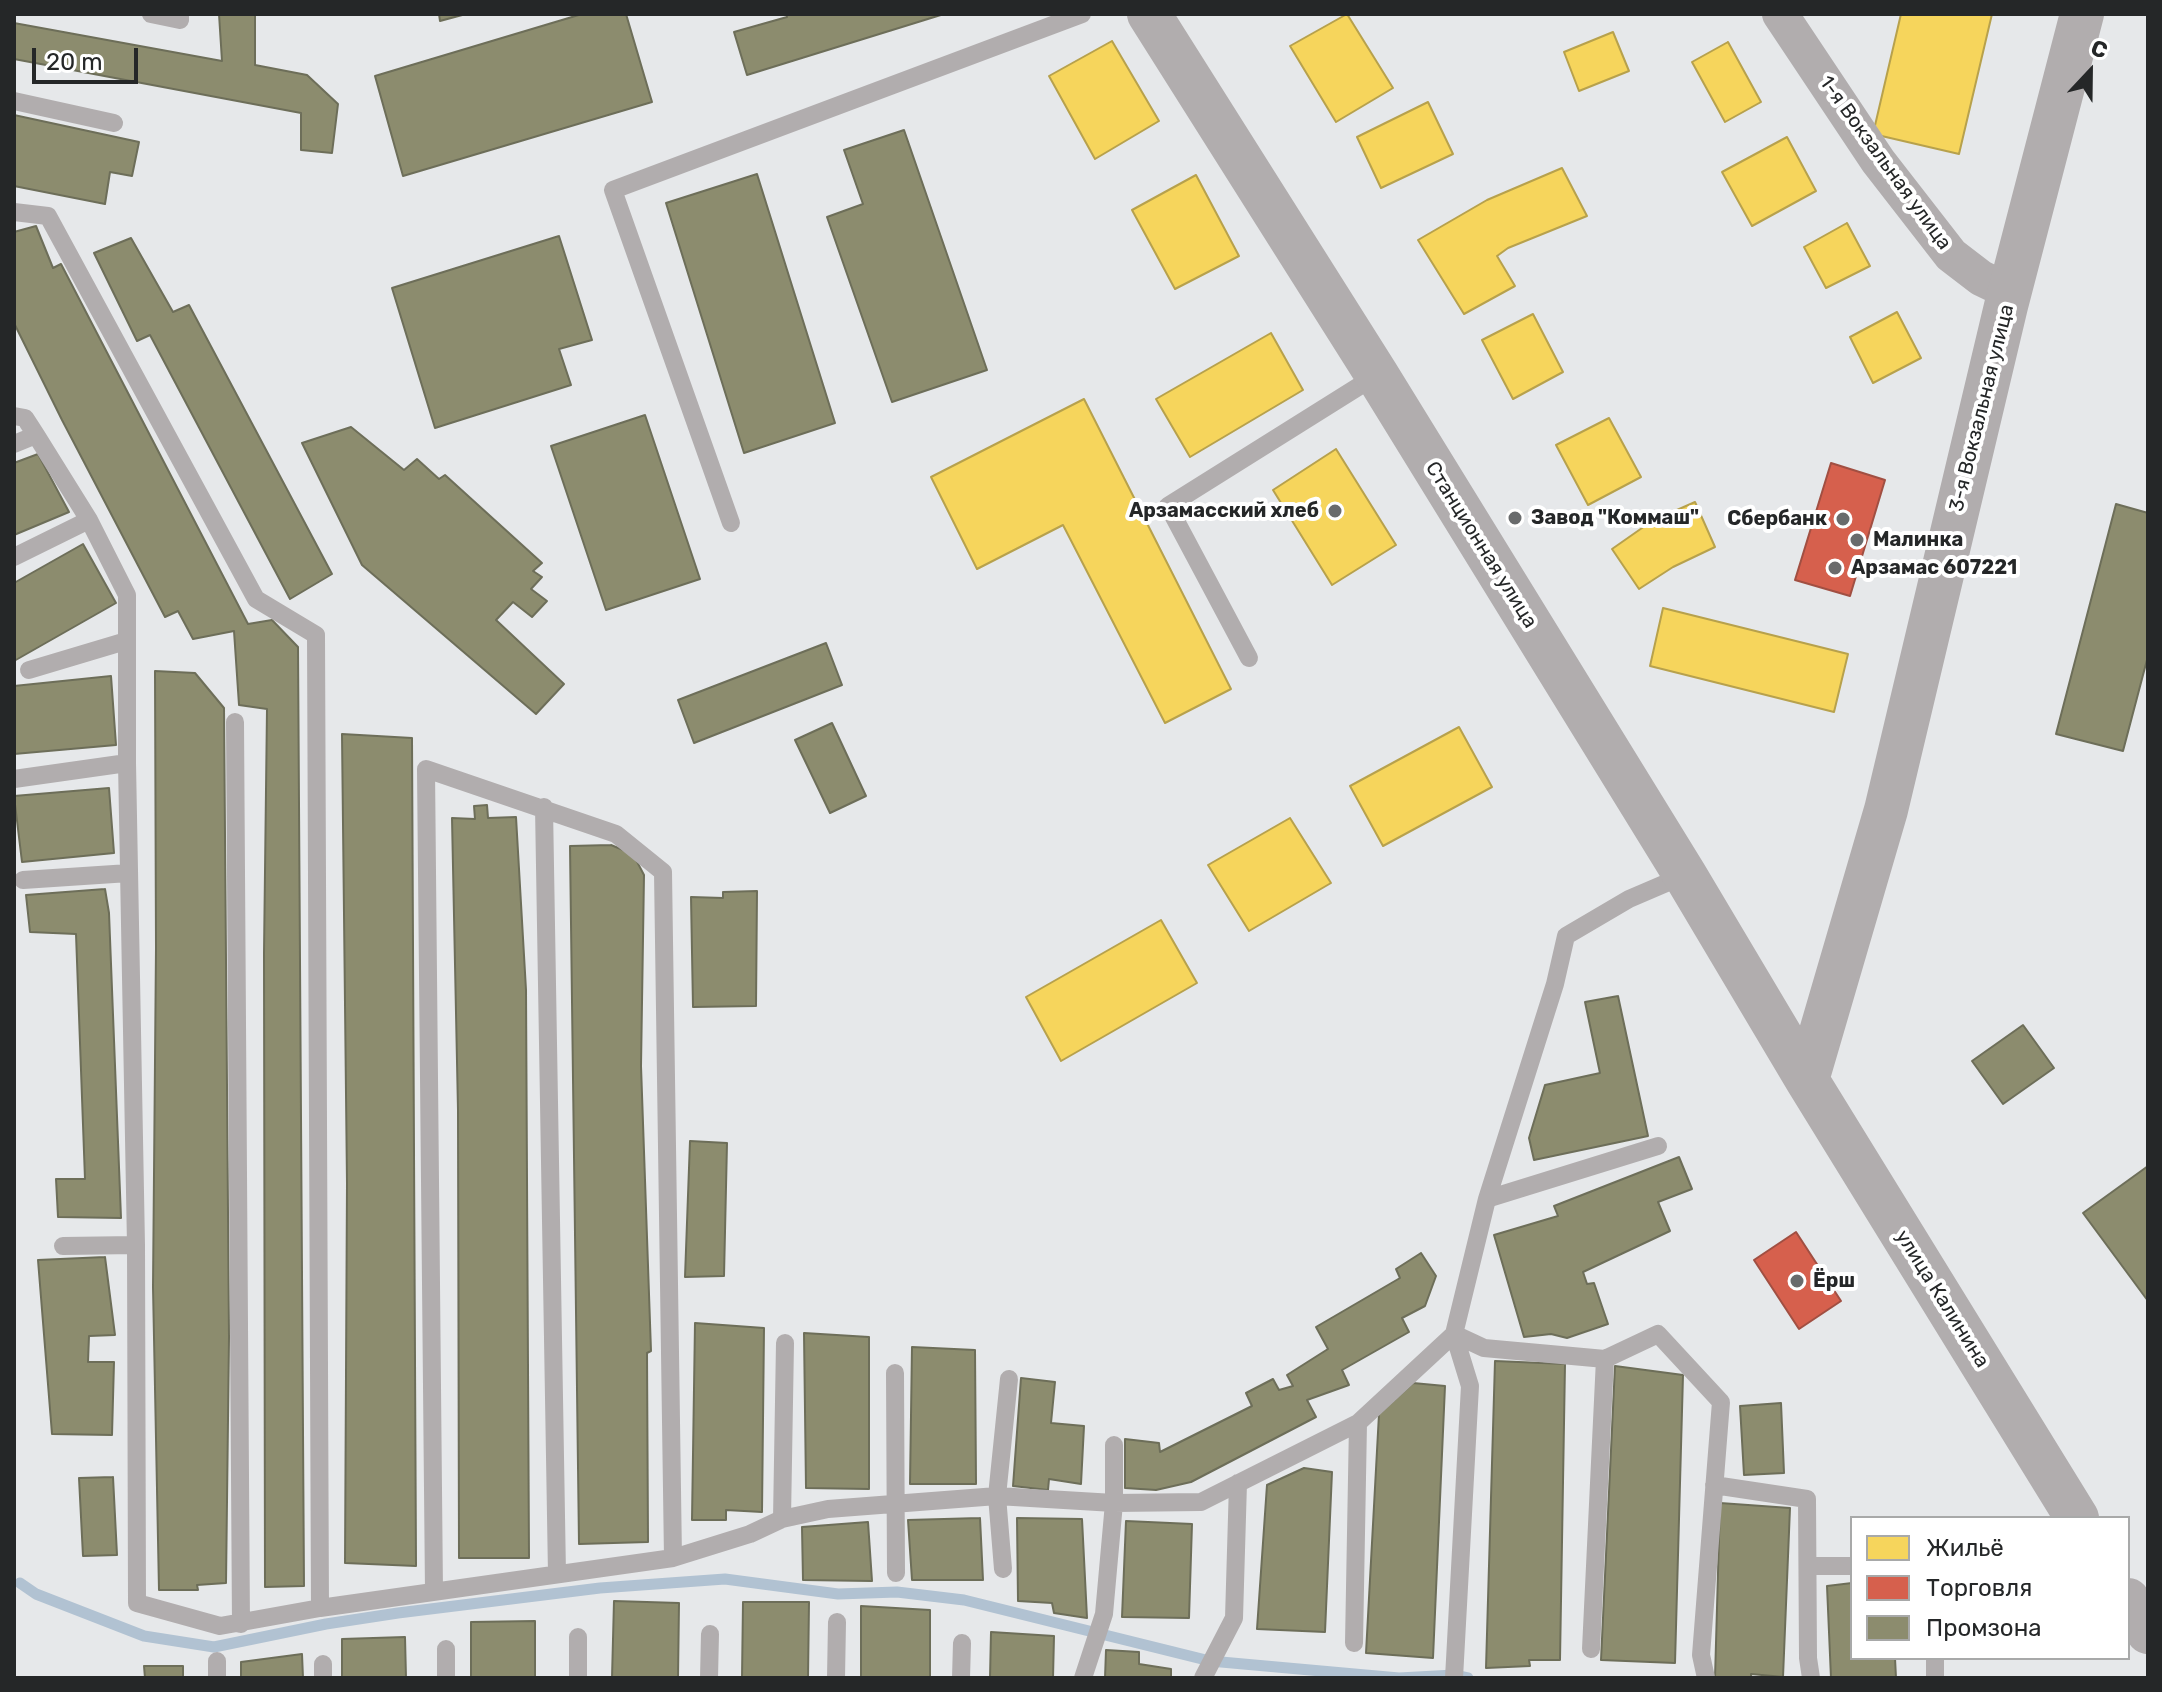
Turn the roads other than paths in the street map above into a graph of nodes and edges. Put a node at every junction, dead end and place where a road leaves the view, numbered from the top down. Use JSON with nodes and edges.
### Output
{"nodes":[{"id":1,"x":151,"y":14,"type":"edge"},
{"id":2,"x":180,"y":14,"type":"edge"},
{"id":3,"x":1082,"y":14,"type":"edge"},
{"id":4,"x":1149,"y":14,"type":"edge"},
{"id":5,"x":1780,"y":14,"type":"edge"},
{"id":6,"x":2082,"y":14,"type":"edge"},
{"id":7,"x":14,"y":101,"type":"edge"},
{"id":8,"x":114,"y":123,"type":"dead end"},
{"id":9,"x":14,"y":212,"type":"edge"},
{"id":10,"x":2010,"y":292,"type":"junction"},
{"id":11,"x":1377,"y":375,"type":"junction"},
{"id":12,"x":14,"y":416,"type":"edge"},
{"id":13,"x":36,"y":435,"type":"junction"},
{"id":14,"x":14,"y":444,"type":"edge"},
{"id":15,"x":89,"y":520,"type":"junction"},
{"id":16,"x":731,"y":523,"type":"dead end"},
{"id":17,"x":14,"y":557,"type":"edge"},
{"id":18,"x":126,"y":641,"type":"junction"},
{"id":19,"x":1249,"y":658,"type":"dead end"},
{"id":20,"x":29,"y":670,"type":"dead end"},
{"id":21,"x":235,"y":722,"type":"dead end"},
{"id":22,"x":127,"y":763,"type":"junction"},
{"id":23,"x":14,"y":779,"type":"edge"},
{"id":24,"x":544,"y":807,"type":"junction"},
{"id":25,"x":129,"y":873,"type":"junction"},
{"id":26,"x":1685,"y":875,"type":"junction"},
{"id":27,"x":23,"y":880,"type":"dead end"},
{"id":28,"x":1807,"y":1080,"type":"junction"},
{"id":29,"x":1658,"y":1146,"type":"dead end"},
{"id":30,"x":1487,"y":1199,"type":"junction"},
{"id":31,"x":136,"y":1245,"type":"junction"},
{"id":32,"x":63,"y":1246,"type":"dead end"},
{"id":33,"x":1454,"y":1334,"type":"junction"},
{"id":34,"x":785,"y":1343,"type":"dead end"},
{"id":35,"x":1605,"y":1359,"type":"junction"},
{"id":36,"x":895,"y":1373,"type":"dead end"},
{"id":37,"x":1009,"y":1379,"type":"dead end"},
{"id":38,"x":1358,"y":1423,"type":"junction"},
{"id":39,"x":1114,"y":1445,"type":"dead end"},
{"id":40,"x":1238,"y":1483,"type":"junction"},
{"id":41,"x":1714,"y":1485,"type":"junction"},
{"id":42,"x":997,"y":1496,"type":"junction"},
{"id":43,"x":1114,"y":1503,"type":"junction"},
{"id":44,"x":896,"y":1505,"type":"junction"},
{"id":45,"x":2076,"y":1516,"type":"edge"},
{"id":46,"x":782,"y":1519,"type":"junction"},
{"id":47,"x":673,"y":1558,"type":"junction"},
{"id":48,"x":1809,"y":1566,"type":"junction"},
{"id":49,"x":1850,"y":1566,"type":"edge"},
{"id":50,"x":1003,"y":1569,"type":"dead end"},
{"id":51,"x":896,"y":1573,"type":"dead end"},
{"id":52,"x":557,"y":1574,"type":"junction"},
{"id":53,"x":434,"y":1591,"type":"junction"},
{"id":54,"x":2130,"y":1603,"type":"edge"},
{"id":55,"x":320,"y":1608,"type":"junction"},
{"id":56,"x":837,"y":1622,"type":"dead end"},
{"id":57,"x":241,"y":1624,"type":"junction"},
{"id":58,"x":2148,"y":1632,"type":"edge"},
{"id":59,"x":710,"y":1634,"type":"dead end"},
{"id":60,"x":578,"y":1637,"type":"dead end"},
{"id":61,"x":962,"y":1643,"type":"dead end"},
{"id":62,"x":1354,"y":1643,"type":"dead end"},
{"id":63,"x":446,"y":1649,"type":"dead end"},
{"id":64,"x":1591,"y":1649,"type":"dead end"},
{"id":65,"x":446,"y":1678,"type":"edge"},
{"id":66,"x":578,"y":1678,"type":"edge"},
{"id":67,"x":709,"y":1678,"type":"edge"},
{"id":68,"x":836,"y":1678,"type":"edge"},
{"id":69,"x":961,"y":1678,"type":"edge"},
{"id":70,"x":1083,"y":1678,"type":"edge"},
{"id":71,"x":1203,"y":1678,"type":"edge"},
{"id":72,"x":1454,"y":1678,"type":"edge"},
{"id":73,"x":1706,"y":1678,"type":"edge"},
{"id":74,"x":1811,"y":1678,"type":"edge"}],
"edges":[{"from":1,"to":2,"type":"lane"},
{"from":3,"to":16,"type":"lane"},
{"from":4,"to":11,"type":"street","name":"Станционная улица"},
{"from":5,"to":10,"type":"street","name":"1-я Вокзальная улица"},
{"from":6,"to":10,"type":"street","name":"3-я Вокзальная улица"},
{"from":7,"to":8,"type":"lane"},
{"from":9,"to":55,"type":"lane"},
{"from":10,"to":28,"type":"street","name":"3-я Вокзальная улица"},
{"from":11,"to":19,"type":"lane"},
{"from":11,"to":26,"type":"street","name":"Станционная улица"},
{"from":12,"to":13,"type":"lane"},
{"from":13,"to":14,"type":"lane"},
{"from":13,"to":15,"type":"lane"},
{"from":15,"to":17,"type":"lane"},
{"from":15,"to":18,"type":"lane"},
{"from":18,"to":20,"type":"lane"},
{"from":18,"to":22,"type":"lane"},
{"from":21,"to":57,"type":"lane"},
{"from":22,"to":23,"type":"lane"},
{"from":22,"to":25,"type":"lane"},
{"from":24,"to":47,"type":"lane"},
{"from":24,"to":52,"type":"lane"},
{"from":24,"to":53,"type":"lane"},
{"from":25,"to":27,"type":"lane"},
{"from":25,"to":31,"type":"lane"},
{"from":26,"to":28,"type":"street","name":"Станционная улица"},
{"from":26,"to":30,"type":"lane"},
{"from":28,"to":45,"type":"street","name":"улица Калинина"},
{"from":29,"to":30,"type":"lane"},
{"from":30,"to":33,"type":"lane"},
{"from":31,"to":32,"type":"lane"},
{"from":31,"to":57,"type":"lane"},
{"from":33,"to":35,"type":"lane"},
{"from":33,"to":38,"type":"lane"},
{"from":33,"to":72,"type":"lane"},
{"from":34,"to":46,"type":"lane"},
{"from":35,"to":41,"type":"lane"},
{"from":35,"to":64,"type":"lane"},
{"from":36,"to":44,"type":"lane"},
{"from":37,"to":42,"type":"lane"},
{"from":38,"to":40,"type":"lane"},
{"from":38,"to":62,"type":"lane"},
{"from":39,"to":43,"type":"lane"},
{"from":40,"to":43,"type":"lane"},
{"from":40,"to":71,"type":"lane"},
{"from":41,"to":48,"type":"lane"},
{"from":41,"to":73,"type":"lane"},
{"from":42,"to":43,"type":"lane"},
{"from":42,"to":44,"type":"lane"},
{"from":42,"to":50,"type":"lane"},
{"from":43,"to":70,"type":"lane"},
{"from":44,"to":46,"type":"lane"},
{"from":44,"to":51,"type":"lane"},
{"from":46,"to":47,"type":"lane"},
{"from":47,"to":52,"type":"lane"},
{"from":48,"to":49,"type":"lane"},
{"from":48,"to":74,"type":"lane"},
{"from":52,"to":53,"type":"lane"},
{"from":53,"to":55,"type":"lane"},
{"from":54,"to":58,"type":"street"},
{"from":55,"to":57,"type":"lane"},
{"from":56,"to":68,"type":"lane"},
{"from":59,"to":67,"type":"lane"},
{"from":60,"to":66,"type":"lane"},
{"from":61,"to":69,"type":"lane"},
{"from":63,"to":65,"type":"lane"}]}
